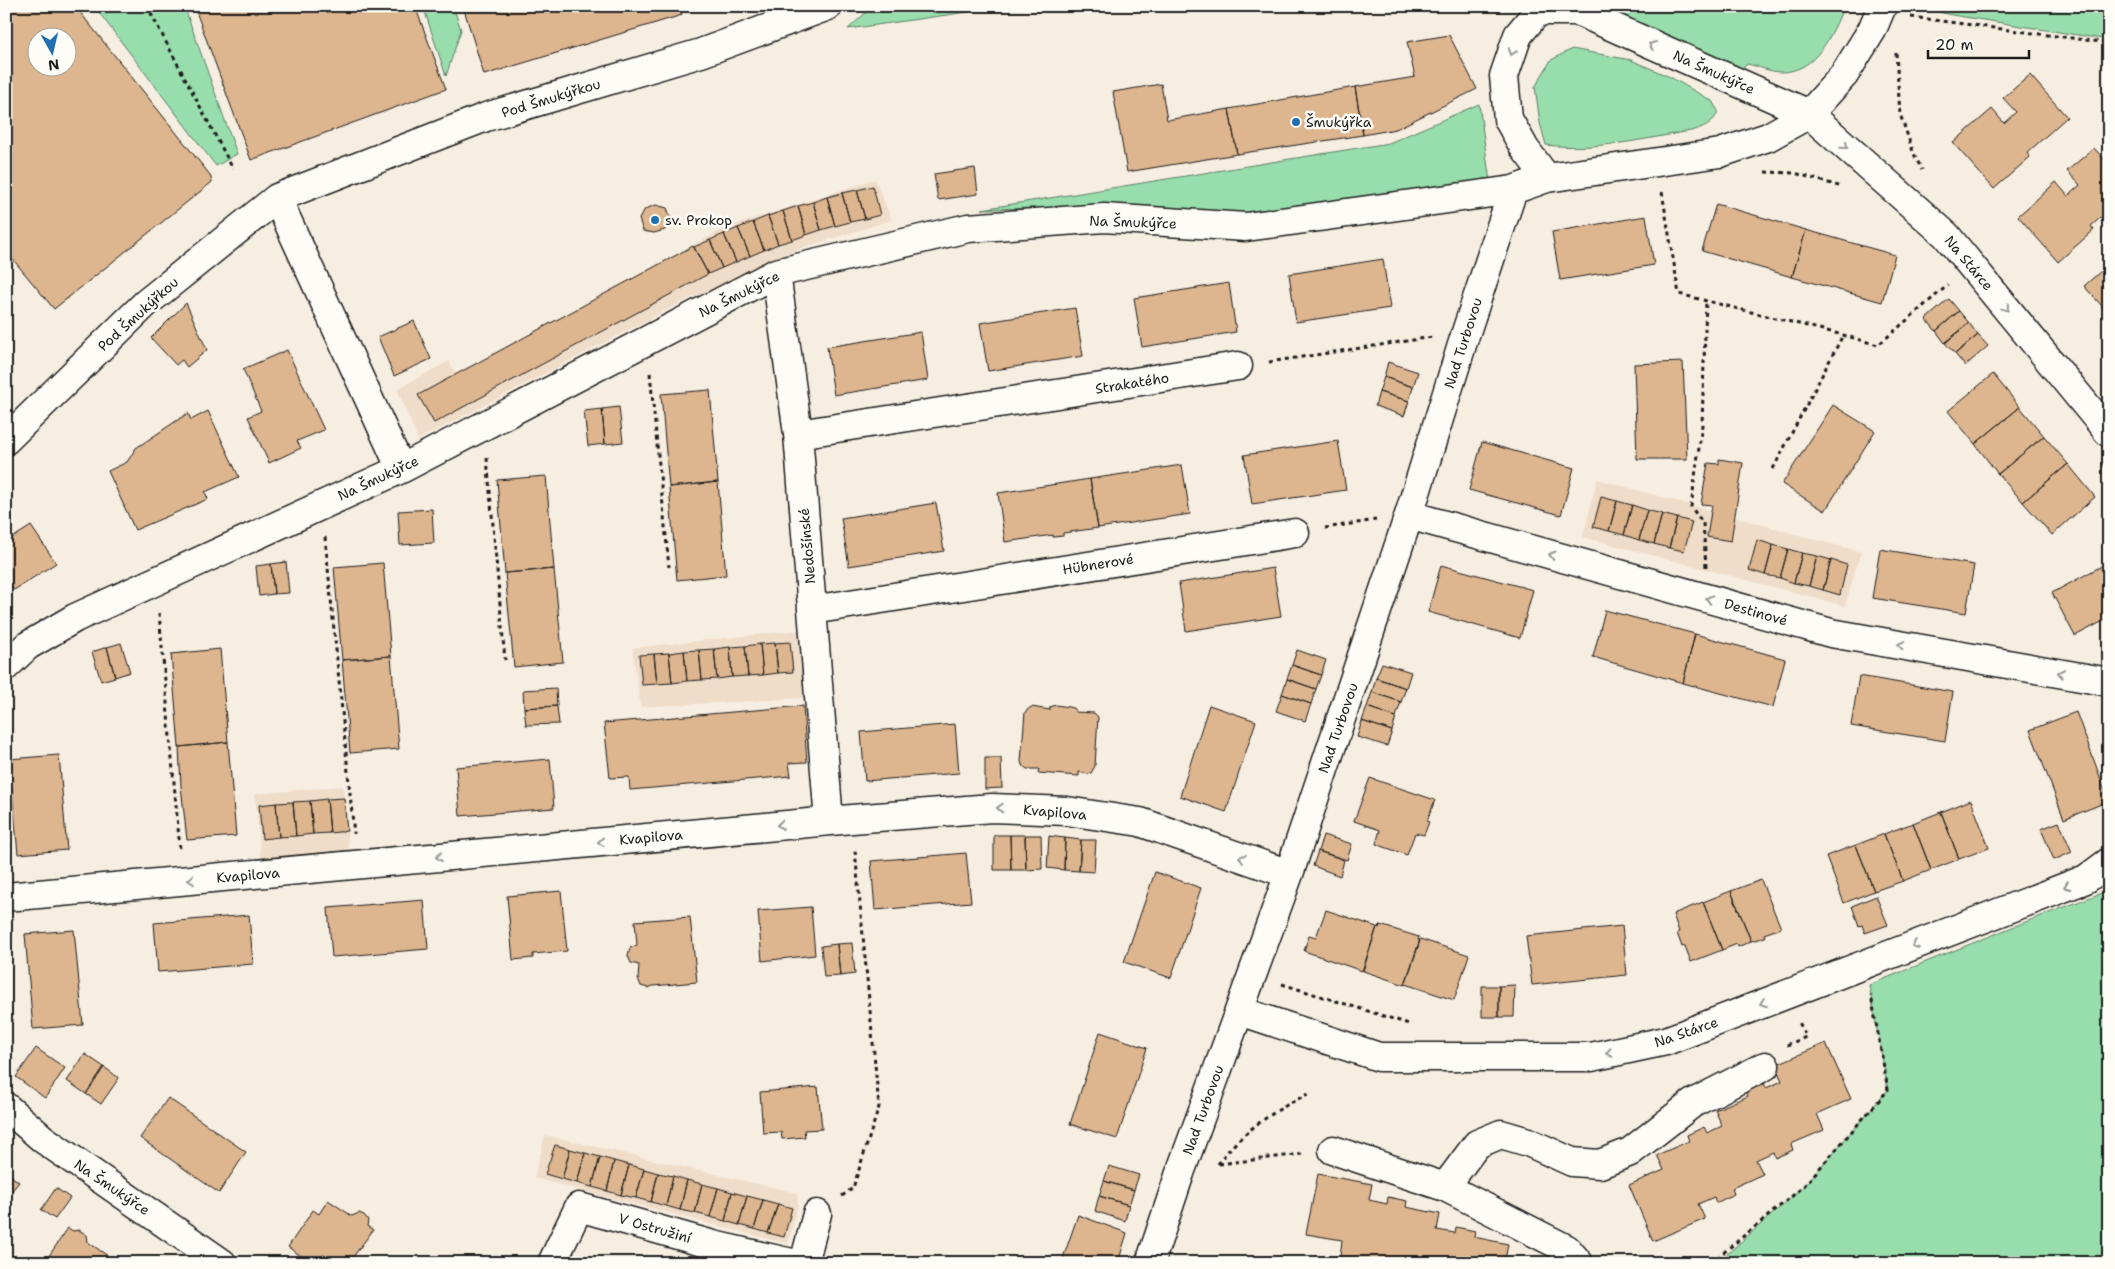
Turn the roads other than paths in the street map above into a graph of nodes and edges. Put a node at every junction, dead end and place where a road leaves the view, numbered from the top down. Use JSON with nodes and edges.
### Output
{"nodes":[{"id":1,"x":828,"y":6,"type":"edge"},
{"id":2,"x":1881,"y":9,"type":"edge"},
{"id":3,"x":1809,"y":114,"type":"junction"},
{"id":4,"x":1547,"y":178,"type":"junction"},
{"id":5,"x":1513,"y":190,"type":"junction"},
{"id":6,"x":277,"y":198,"type":"junction"},
{"id":7,"x":776,"y":273,"type":"junction"},
{"id":8,"x":1238,"y":366,"type":"road end"},
{"id":9,"x":2109,"y":433,"type":"edge"},
{"id":10,"x":798,"y":434,"type":"junction"},
{"id":11,"x":6,"y":440,"type":"edge"},
{"id":12,"x":401,"y":469,"type":"junction"},
{"id":13,"x":1409,"y":515,"type":"junction"},
{"id":14,"x":1295,"y":533,"type":"road end"},
{"id":15,"x":812,"y":610,"type":"junction"},
{"id":16,"x":6,"y":666,"type":"edge"},
{"id":17,"x":2109,"y":682,"type":"edge"},
{"id":18,"x":841,"y":820,"type":"junction"},
{"id":19,"x":2109,"y":862,"type":"edge"},
{"id":20,"x":1288,"y":874,"type":"junction"},
{"id":21,"x":6,"y":897,"type":"edge"},
{"id":22,"x":1240,"y":1010,"type":"junction"},
{"id":23,"x":1773,"y":1058,"type":"road end"},
{"id":24,"x":6,"y":1107,"type":"edge"},
{"id":25,"x":1333,"y":1150,"type":"road end"},
{"id":26,"x":1445,"y":1187,"type":"junction"},
{"id":27,"x":817,"y":1214,"type":"road end"},
{"id":28,"x":222,"y":1263,"type":"edge"},
{"id":29,"x":552,"y":1263,"type":"edge"},
{"id":30,"x":792,"y":1263,"type":"edge"},
{"id":31,"x":804,"y":1263,"type":"edge"},
{"id":32,"x":1150,"y":1263,"type":"edge"},
{"id":33,"x":1580,"y":1263,"type":"edge"}],
"edges":[{"from":1,"to":6,"type":"street","name":"Pod Šmukýřkou"},
{"from":2,"to":3,"type":"street"},
{"from":3,"to":4,"type":"street","name":"Na Šmukýřce"},
{"from":3,"to":4,"type":"street","name":"Na Šmukýřce","one_way":true},
{"from":3,"to":9,"type":"street","name":"Na Stárce","one_way":true},
{"from":4,"to":5,"type":"street","name":"Na Šmukýřce"},
{"from":5,"to":7,"type":"street","name":"Na Šmukýřce"},
{"from":5,"to":13,"type":"street","name":"Nad Turbovou"},
{"from":6,"to":11,"type":"street","name":"Pod Šmukýřkou"},
{"from":6,"to":12,"type":"street"},
{"from":7,"to":10,"type":"street","name":"Nedošínské"},
{"from":7,"to":12,"type":"street","name":"Na Šmukýřce"},
{"from":8,"to":10,"type":"street","name":"Strakatého"},
{"from":10,"to":15,"type":"street","name":"Nedošínské"},
{"from":12,"to":16,"type":"street","name":"Na Šmukýřce"},
{"from":17,"to":13,"type":"street","name":"Destinové","one_way":true},
{"from":13,"to":20,"type":"street","name":"Nad Turbovou"},
{"from":14,"to":15,"type":"street","name":"Hübnerové"},
{"from":15,"to":18,"type":"street","name":"Nedošínské"},
{"from":20,"to":18,"type":"street","name":"Kvapilova","one_way":true},
{"from":18,"to":21,"type":"street","name":"Kvapilova","one_way":true},
{"from":19,"to":22,"type":"street","name":"Na Stárce","one_way":true},
{"from":20,"to":22,"type":"street","name":"Nad Turbovou"},
{"from":22,"to":32,"type":"street","name":"Nad Turbovou"},
{"from":23,"to":26,"type":"street"},
{"from":24,"to":28,"type":"street","name":"Na Šmukýřce"},
{"from":25,"to":26,"type":"street"},
{"from":26,"to":33,"type":"street"},
{"from":27,"to":31,"type":"street"},
{"from":29,"to":30,"type":"street","name":"V Ostružiní"}]}
